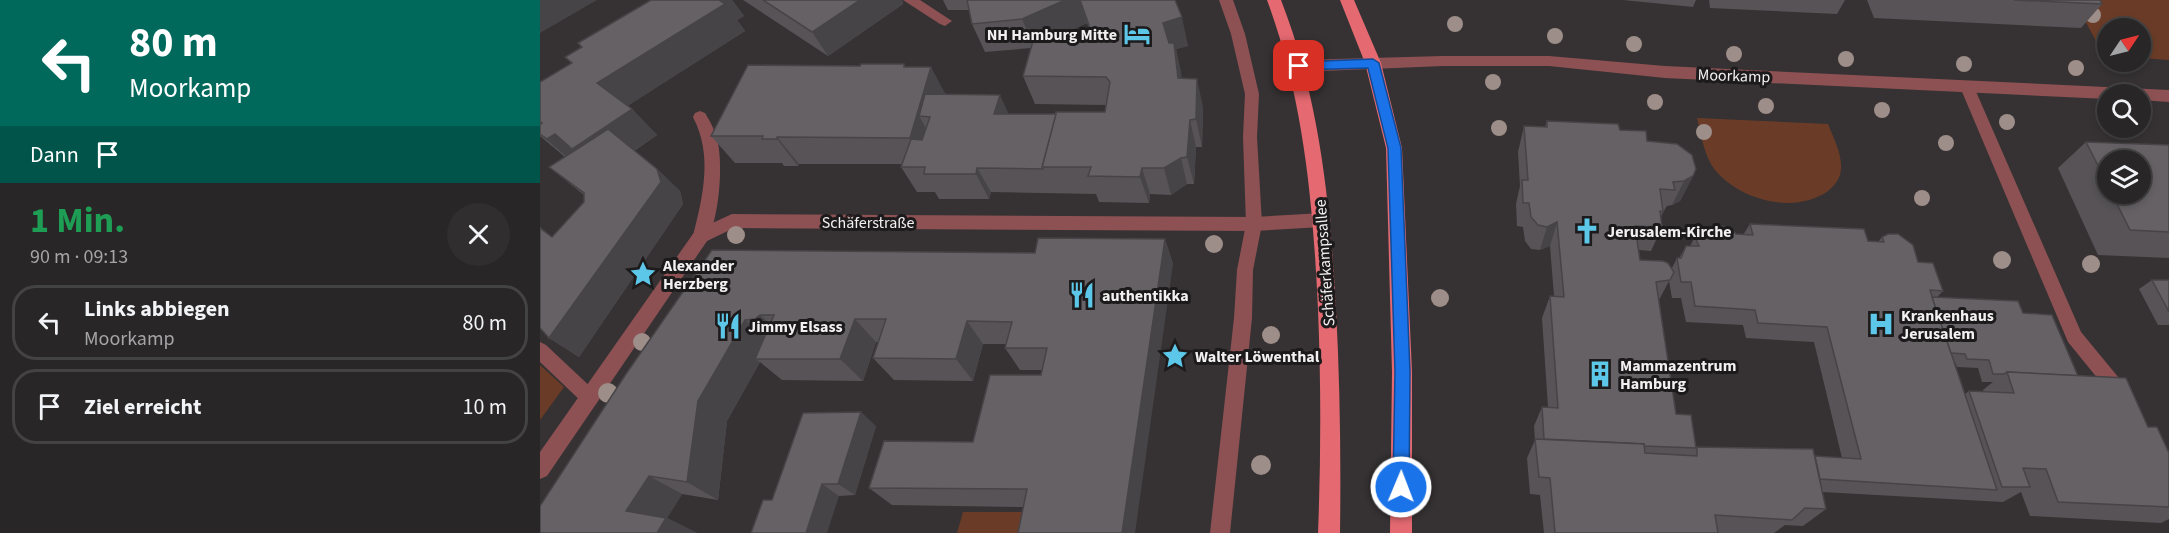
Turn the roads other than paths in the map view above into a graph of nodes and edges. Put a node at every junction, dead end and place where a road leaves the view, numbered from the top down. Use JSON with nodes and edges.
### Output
{"nodes":[{"id":1,"x":910,"y":0,"type":"edge"},
{"id":2,"x":1226,"y":0,"type":"edge"},
{"id":3,"x":1274,"y":0,"type":"edge"},
{"id":4,"x":1347,"y":0,"type":"edge"},
{"id":5,"x":945,"y":21,"type":"dead end"},
{"id":6,"x":1373,"y":63,"type":"junction"},
{"id":7,"x":1299,"y":66,"type":"junction"},
{"id":8,"x":1967,"y":87,"type":"junction"},
{"id":9,"x":2169,"y":96,"type":"edge"},
{"id":10,"x":700,"y":117,"type":"dead end"},
{"id":11,"x":1322,"y":220,"type":"junction"},
{"id":12,"x":1254,"y":224,"type":"junction"},
{"id":13,"x":701,"y":236,"type":"junction"},
{"id":14,"x":540,"y":350,"type":"edge"},
{"id":15,"x":590,"y":398,"type":"junction"},
{"id":16,"x":2133,"y":408,"type":"edge"},
{"id":17,"x":540,"y":470,"type":"edge"},
{"id":18,"x":1220,"y":533,"type":"edge"},
{"id":19,"x":1329,"y":533,"type":"edge"},
{"id":20,"x":1401,"y":533,"type":"edge"}],
"edges":[{"from":1,"to":5,"type":"lane"},
{"from":2,"to":12,"type":"lane"},
{"from":3,"to":7,"type":"main road","name":"Schäferkampsallee"},
{"from":4,"to":6,"type":"main road"},
{"from":6,"to":7,"type":"street","name":"Moorkamp"},
{"from":6,"to":8,"type":"street","name":"Moorkamp"},
{"from":6,"to":20,"type":"main road"},
{"from":7,"to":11,"type":"main road","name":"Schäferkampsallee"},
{"from":8,"to":9,"type":"street","name":"Moorkamp"},
{"from":8,"to":16,"type":"lane"},
{"from":10,"to":13,"type":"lane"},
{"from":11,"to":12,"type":"street","name":"Schäferstraße"},
{"from":11,"to":19,"type":"main road","name":"Schäferkampsallee"},
{"from":12,"to":13,"type":"street","name":"Schäferstraße"},
{"from":12,"to":18,"type":"lane"},
{"from":13,"to":15,"type":"street","name":"Schäferstraße"},
{"from":14,"to":15,"type":"lane"},
{"from":15,"to":17,"type":"street","name":"Schäferstraße"}]}
